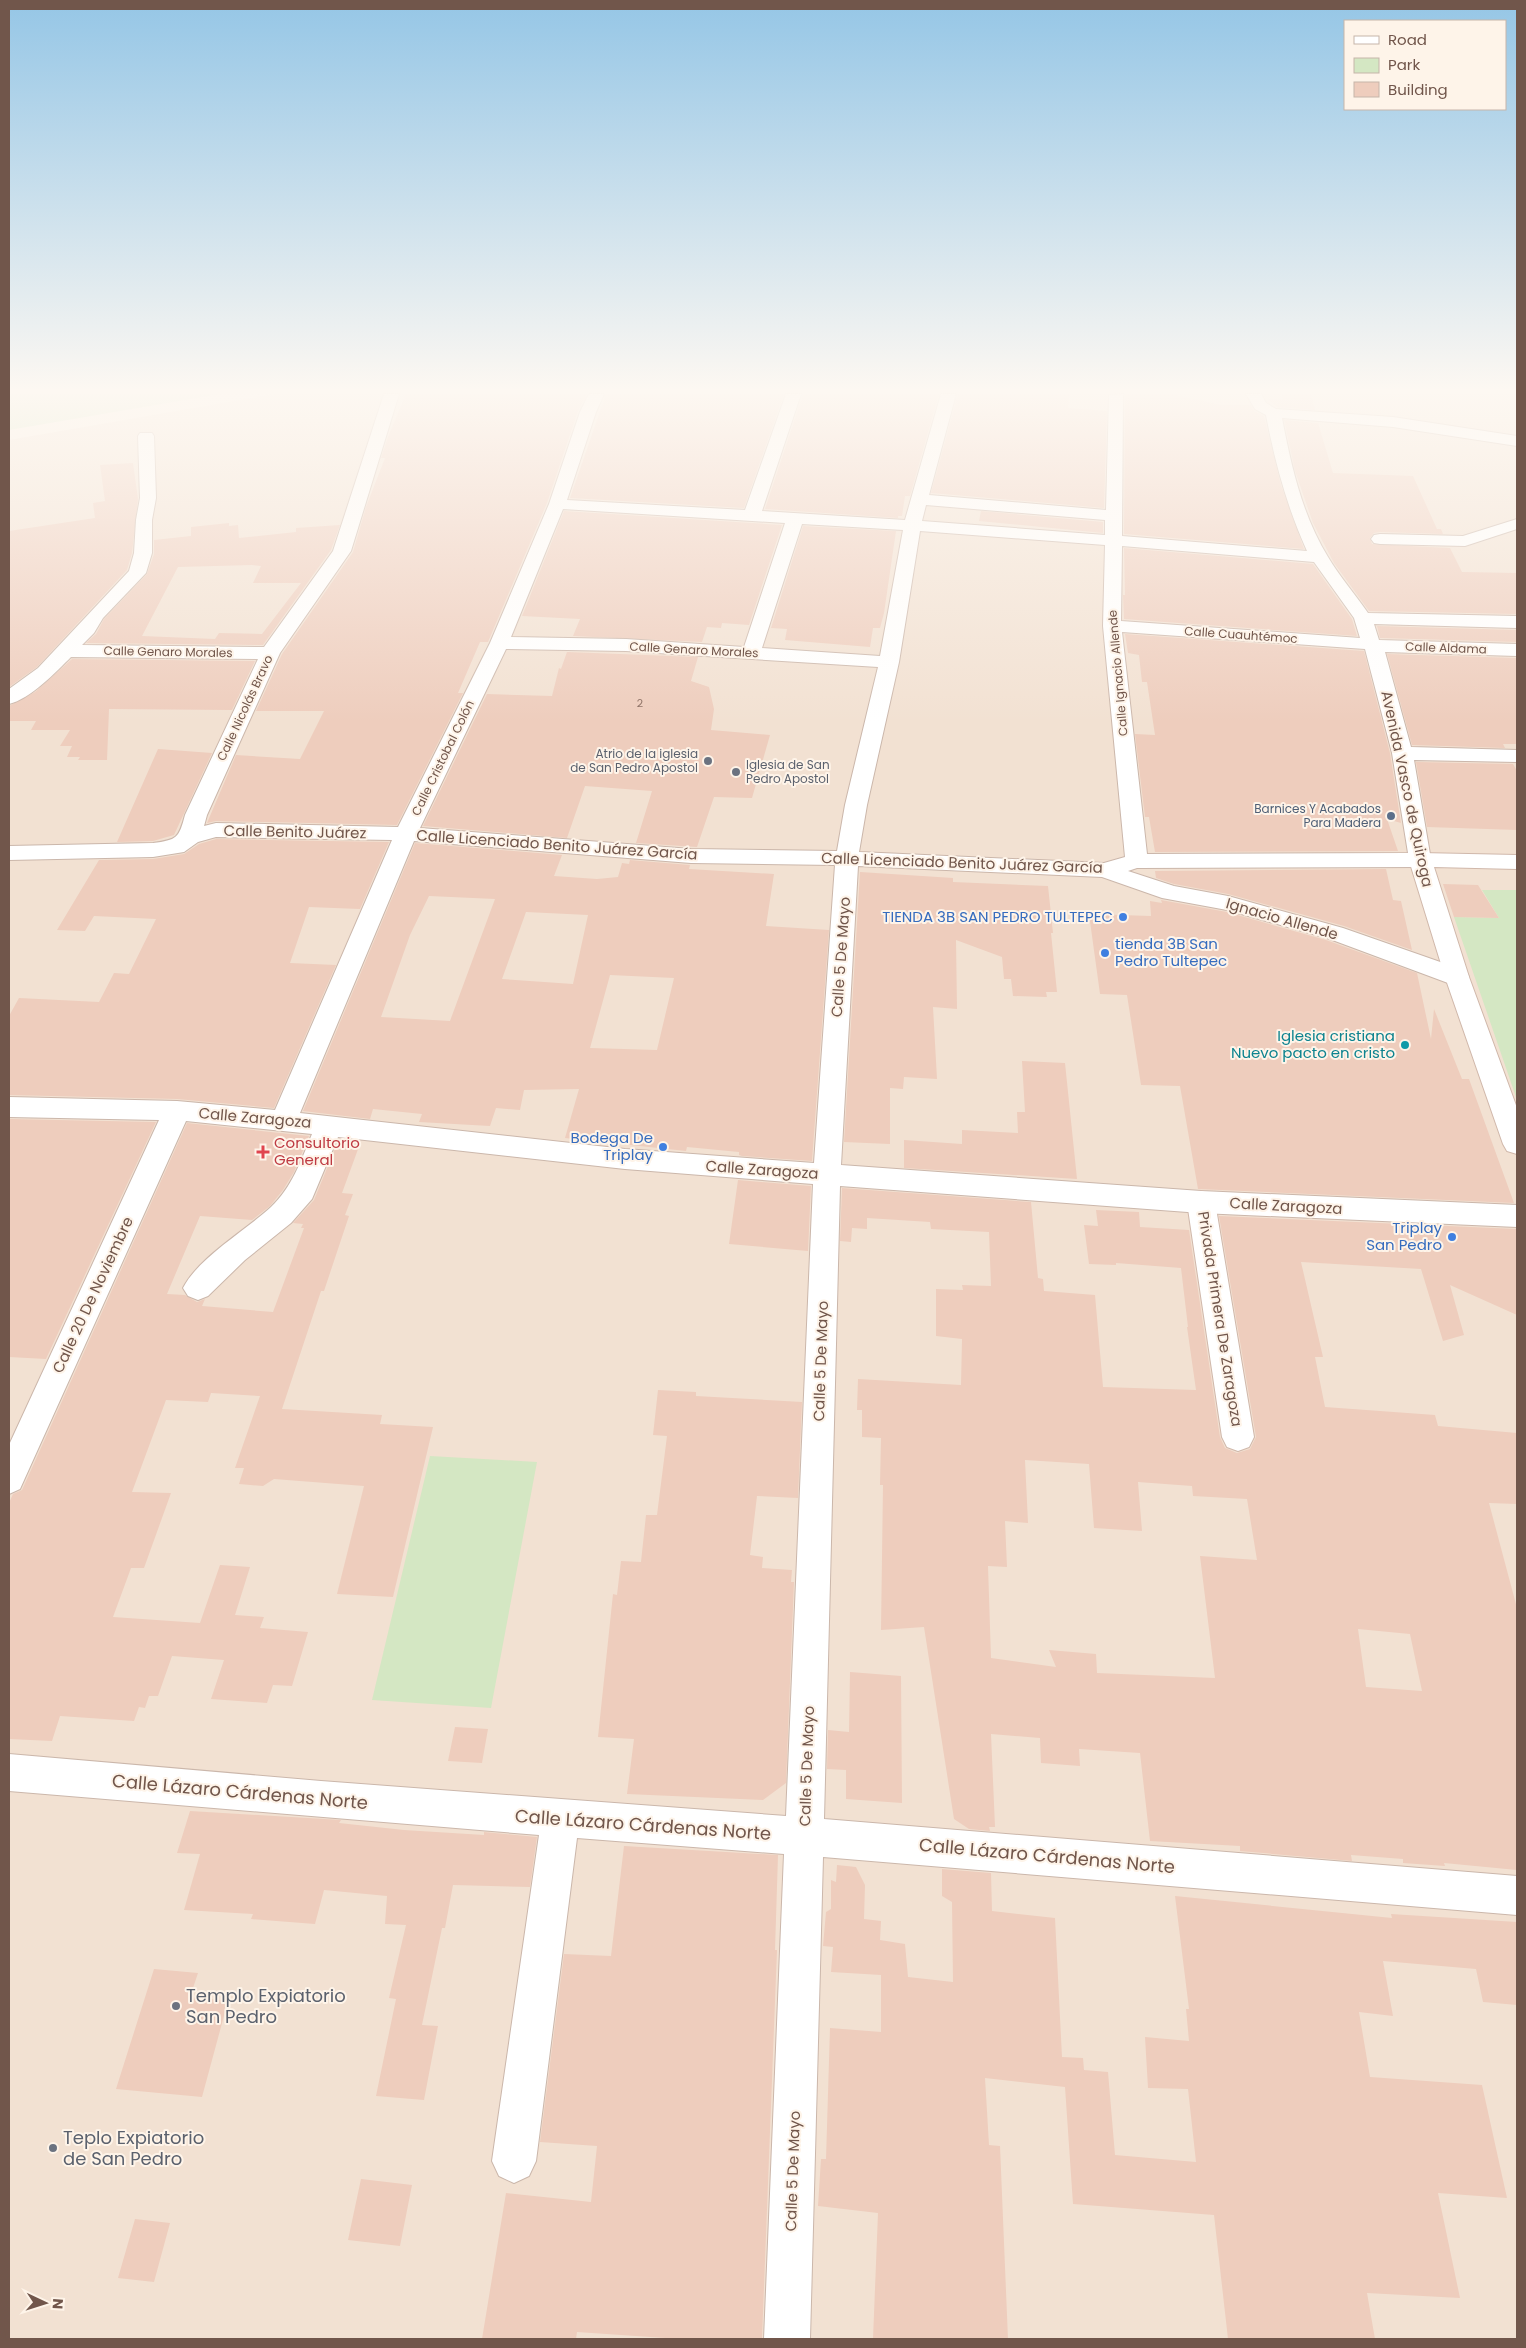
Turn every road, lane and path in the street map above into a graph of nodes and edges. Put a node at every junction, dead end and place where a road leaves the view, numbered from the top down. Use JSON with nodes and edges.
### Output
{"nodes":[{"id":1,"x":147,"y":504,"type":"edge"},
{"id":2,"x":357,"y":504,"type":"edge"},
{"id":3,"x":556,"y":504,"type":"joint"},
{"id":4,"x":756,"y":504,"type":"edge"},
{"id":5,"x":918,"y":504,"type":"edge"},
{"id":6,"x":979,"y":504,"type":"edge"},
{"id":7,"x":1114,"y":504,"type":"edge"},
{"id":8,"x":1296,"y":504,"type":"edge"},
{"id":9,"x":752,"y":515,"type":"junction"},
{"id":10,"x":1114,"y":516,"type":"junction"},
{"id":11,"x":795,"y":519,"type":"junction"},
{"id":12,"x":1517,"y":524,"type":"edge"},
{"id":13,"x":912,"y":525,"type":"junction"},
{"id":14,"x":1380,"y":539,"type":"dead end"},
{"id":15,"x":1114,"y":540,"type":"junction"},
{"id":16,"x":1318,"y":557,"type":"junction"},
{"id":17,"x":1362,"y":618,"type":"junction"},
{"id":18,"x":1517,"y":622,"type":"edge"},
{"id":19,"x":1112,"y":626,"type":"junction"},
{"id":20,"x":499,"y":643,"type":"junction"},
{"id":21,"x":1372,"y":645,"type":"junction"},
{"id":22,"x":1517,"y":650,"type":"edge"},
{"id":23,"x":66,"y":651,"type":"junction"},
{"id":24,"x":270,"y":653,"type":"junction"},
{"id":25,"x":751,"y":653,"type":"junction"},
{"id":26,"x":889,"y":662,"type":"junction"},
{"id":27,"x":9,"y":698,"type":"edge"},
{"id":28,"x":1402,"y":753,"type":"junction"},
{"id":29,"x":1517,"y":756,"type":"edge"},
{"id":30,"x":406,"y":834,"type":"junction"},
{"id":31,"x":190,"y":837,"type":"junction"},
{"id":32,"x":9,"y":853,"type":"edge"},
{"id":33,"x":847,"y":858,"type":"junction"},
{"id":34,"x":1420,"y":860,"type":"junction"},
{"id":35,"x":1137,"y":861,"type":"junction"},
{"id":36,"x":1517,"y":862,"type":"edge"},
{"id":37,"x":1104,"y":870,"type":"junction"},
{"id":38,"x":1457,"y":977,"type":"junction"},
{"id":39,"x":9,"y":1107,"type":"edge"},
{"id":40,"x":177,"y":1111,"type":"junction"},
{"id":41,"x":284,"y":1120,"type":"junction"},
{"id":42,"x":329,"y":1125,"type":"junction"},
{"id":43,"x":1517,"y":1144,"type":"edge"},
{"id":44,"x":827,"y":1174,"type":"junction"},
{"id":45,"x":1202,"y":1202,"type":"junction"},
{"id":46,"x":1517,"y":1216,"type":"edge"},
{"id":47,"x":198,"y":1288,"type":"dead end"},
{"id":48,"x":1238,"y":1437,"type":"dead end"},
{"id":49,"x":9,"y":1479,"type":"edge"},
{"id":50,"x":9,"y":1773,"type":"edge"},
{"id":51,"x":560,"y":1819,"type":"junction"},
{"id":52,"x":805,"y":1836,"type":"junction"},
{"id":53,"x":1517,"y":1896,"type":"edge"},
{"id":54,"x":514,"y":2162,"type":"dead end"},
{"id":55,"x":787,"y":2339,"type":"edge"}],
"edges":[{"from":1,"to":23,"type":"street"},
{"from":2,"to":24,"type":"street","name":"Calle Nicolás Bravo"},
{"from":3,"to":9,"type":"street"},
{"from":3,"to":20,"type":"street","name":"Calle Cristobal Colón"},
{"from":4,"to":9,"type":"street"},
{"from":5,"to":13,"type":"street","name":"Calle 5 De Mayo"},
{"from":6,"to":10,"type":"street"},
{"from":7,"to":10,"type":"street","name":"Calle Ignacio Allende"},
{"from":8,"to":16,"type":"street"},
{"from":9,"to":11,"type":"street"},
{"from":10,"to":15,"type":"street","name":"Calle Ignacio Allende"},
{"from":11,"to":13,"type":"street"},
{"from":11,"to":25,"type":"street"},
{"from":12,"to":14,"type":"street"},
{"from":13,"to":15,"type":"street"},
{"from":13,"to":26,"type":"street","name":"Calle 5 De Mayo"},
{"from":15,"to":16,"type":"street"},
{"from":15,"to":19,"type":"street","name":"Calle Ignacio Allende"},
{"from":16,"to":17,"type":"street","name":"Avenida Vasco de Quiroga"},
{"from":17,"to":18,"type":"street"},
{"from":17,"to":21,"type":"street","name":"Avenida Vasco de Quiroga"},
{"from":19,"to":21,"type":"street","name":"Calle Cuauhtémoc"},
{"from":19,"to":35,"type":"street","name":"Calle Ignacio Allende"},
{"from":20,"to":25,"type":"street","name":"Calle Genaro Morales"},
{"from":20,"to":30,"type":"street","name":"Calle Cristobal Colón"},
{"from":21,"to":22,"type":"street","name":"Calle Aldama"},
{"from":21,"to":28,"type":"street","name":"Avenida Vasco de Quiroga"},
{"from":23,"to":24,"type":"street","name":"Calle Genaro Morales"},
{"from":23,"to":27,"type":"street"},
{"from":24,"to":31,"type":"street","name":"Calle Nicolás Bravo"},
{"from":25,"to":26,"type":"street","name":"Calle Genaro Morales"},
{"from":26,"to":33,"type":"street","name":"Calle 5 De Mayo"},
{"from":28,"to":29,"type":"street"},
{"from":28,"to":34,"type":"street","name":"Avenida Vasco de Quiroga"},
{"from":30,"to":31,"type":"street","name":"Calle Benito Juárez"},
{"from":30,"to":33,"type":"street","name":"Calle Licenciado Benito Juárez García"},
{"from":30,"to":41,"type":"street","name":"Calle Cristobal Colón"},
{"from":31,"to":32,"type":"street","name":"Calle Benito Juárez"},
{"from":33,"to":37,"type":"street","name":"Calle Licenciado Benito Juárez García"},
{"from":33,"to":44,"type":"street","name":"Calle 5 De Mayo"},
{"from":34,"to":35,"type":"street","name":"Calle Licenciado Benito Juárez García"},
{"from":34,"to":36,"type":"street","name":"Calle Licenciado Benito Juárez García"},
{"from":34,"to":38,"type":"street","name":"Avenida Vasco de Quiroga"},
{"from":35,"to":37,"type":"street","name":"Calle Licenciado Benito Juárez García"},
{"from":37,"to":38,"type":"street","name":"Ignacio Allende"},
{"from":38,"to":43,"type":"street","name":"Avenida Vasco de Quiroga"},
{"from":39,"to":40,"type":"street","name":"Calle Zaragoza"},
{"from":40,"to":41,"type":"street","name":"Calle Zaragoza"},
{"from":40,"to":49,"type":"street","name":"Calle 20 De Noviembre"},
{"from":41,"to":42,"type":"street","name":"Calle Zaragoza"},
{"from":42,"to":44,"type":"street","name":"Calle Zaragoza"},
{"from":42,"to":47,"type":"street"},
{"from":44,"to":45,"type":"street","name":"Calle Zaragoza"},
{"from":44,"to":52,"type":"street","name":"Calle 5 De Mayo"},
{"from":45,"to":46,"type":"street","name":"Calle Zaragoza"},
{"from":45,"to":48,"type":"street","name":"Privada Primera De Zaragoza"},
{"from":50,"to":51,"type":"street","name":"Calle Lázaro Cárdenas Norte"},
{"from":51,"to":52,"type":"street","name":"Calle Lázaro Cárdenas Norte"},
{"from":51,"to":54,"type":"street"},
{"from":52,"to":53,"type":"street","name":"Calle Lázaro Cárdenas Norte"},
{"from":52,"to":55,"type":"street","name":"Calle 5 De Mayo"}]}
